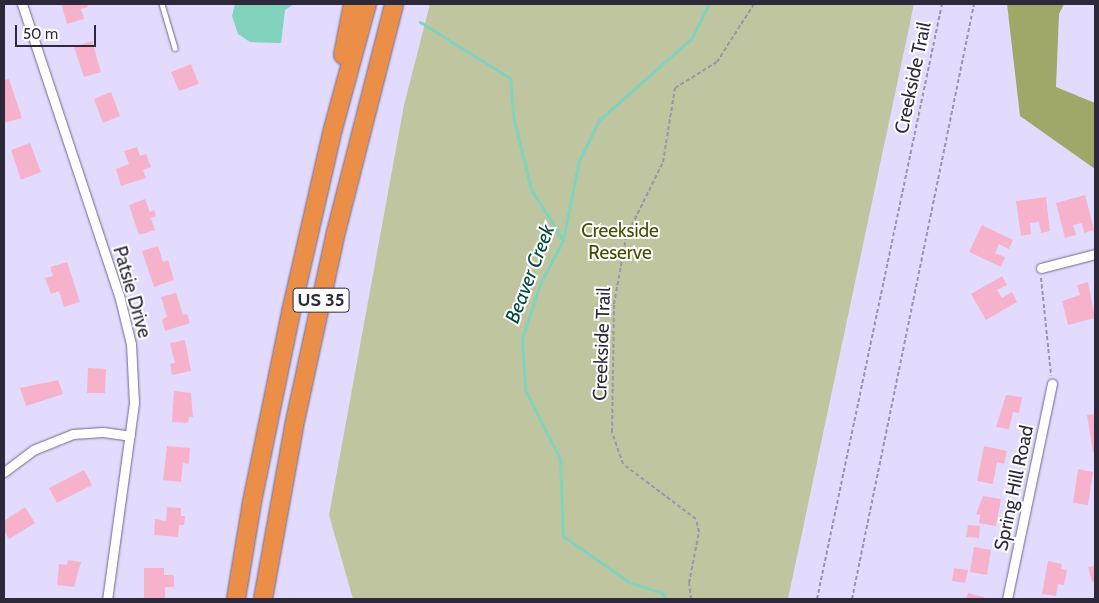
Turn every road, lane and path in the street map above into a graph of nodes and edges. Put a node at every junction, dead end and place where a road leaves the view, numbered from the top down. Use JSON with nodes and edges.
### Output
{"nodes":[{"id":1,"x":22,"y":4,"type":"edge"},
{"id":2,"x":162,"y":4,"type":"edge"},
{"id":3,"x":353,"y":4,"type":"edge"},
{"id":4,"x":367,"y":4,"type":"edge"},
{"id":5,"x":394,"y":4,"type":"edge"},
{"id":6,"x":754,"y":4,"type":"edge"},
{"id":7,"x":942,"y":4,"type":"edge"},
{"id":8,"x":974,"y":4,"type":"edge"},
{"id":9,"x":175,"y":48,"type":"dead end"},
{"id":10,"x":333,"y":129,"type":"junction"},
{"id":11,"x":1095,"y":254,"type":"edge"},
{"id":12,"x":1040,"y":268,"type":"joint"},
{"id":13,"x":1052,"y":384,"type":"joint"},
{"id":14,"x":130,"y":436,"type":"junction"},
{"id":15,"x":4,"y":472,"type":"edge"},
{"id":16,"x":107,"y":599,"type":"edge"},
{"id":17,"x":236,"y":599,"type":"edge"},
{"id":18,"x":263,"y":599,"type":"edge"},
{"id":19,"x":691,"y":599,"type":"edge"},
{"id":20,"x":817,"y":599,"type":"edge"},
{"id":21,"x":852,"y":599,"type":"edge"},
{"id":22,"x":1007,"y":599,"type":"edge"}],
"edges":[{"from":1,"to":14,"type":"street","name":"Patsie Drive"},
{"from":2,"to":9,"type":"lane"},
{"from":3,"to":10,"type":"highway"},
{"from":4,"to":10,"type":"highway","number":"US 35"},
{"from":5,"to":18,"type":"highway","number":"US 35"},
{"from":6,"to":19,"type":"path","name":"Creekside Trail"},
{"from":7,"to":20,"type":"path","name":"Creekside Trail"},
{"from":8,"to":21,"type":"path"},
{"from":10,"to":17,"type":"highway","number":"US 35"},
{"from":11,"to":12,"type":"street"},
{"from":12,"to":13,"type":"path"},
{"from":13,"to":22,"type":"street","name":"Spring Hill Road"},
{"from":14,"to":15,"type":"street"},
{"from":14,"to":16,"type":"street","name":"Patsie Drive"}]}
